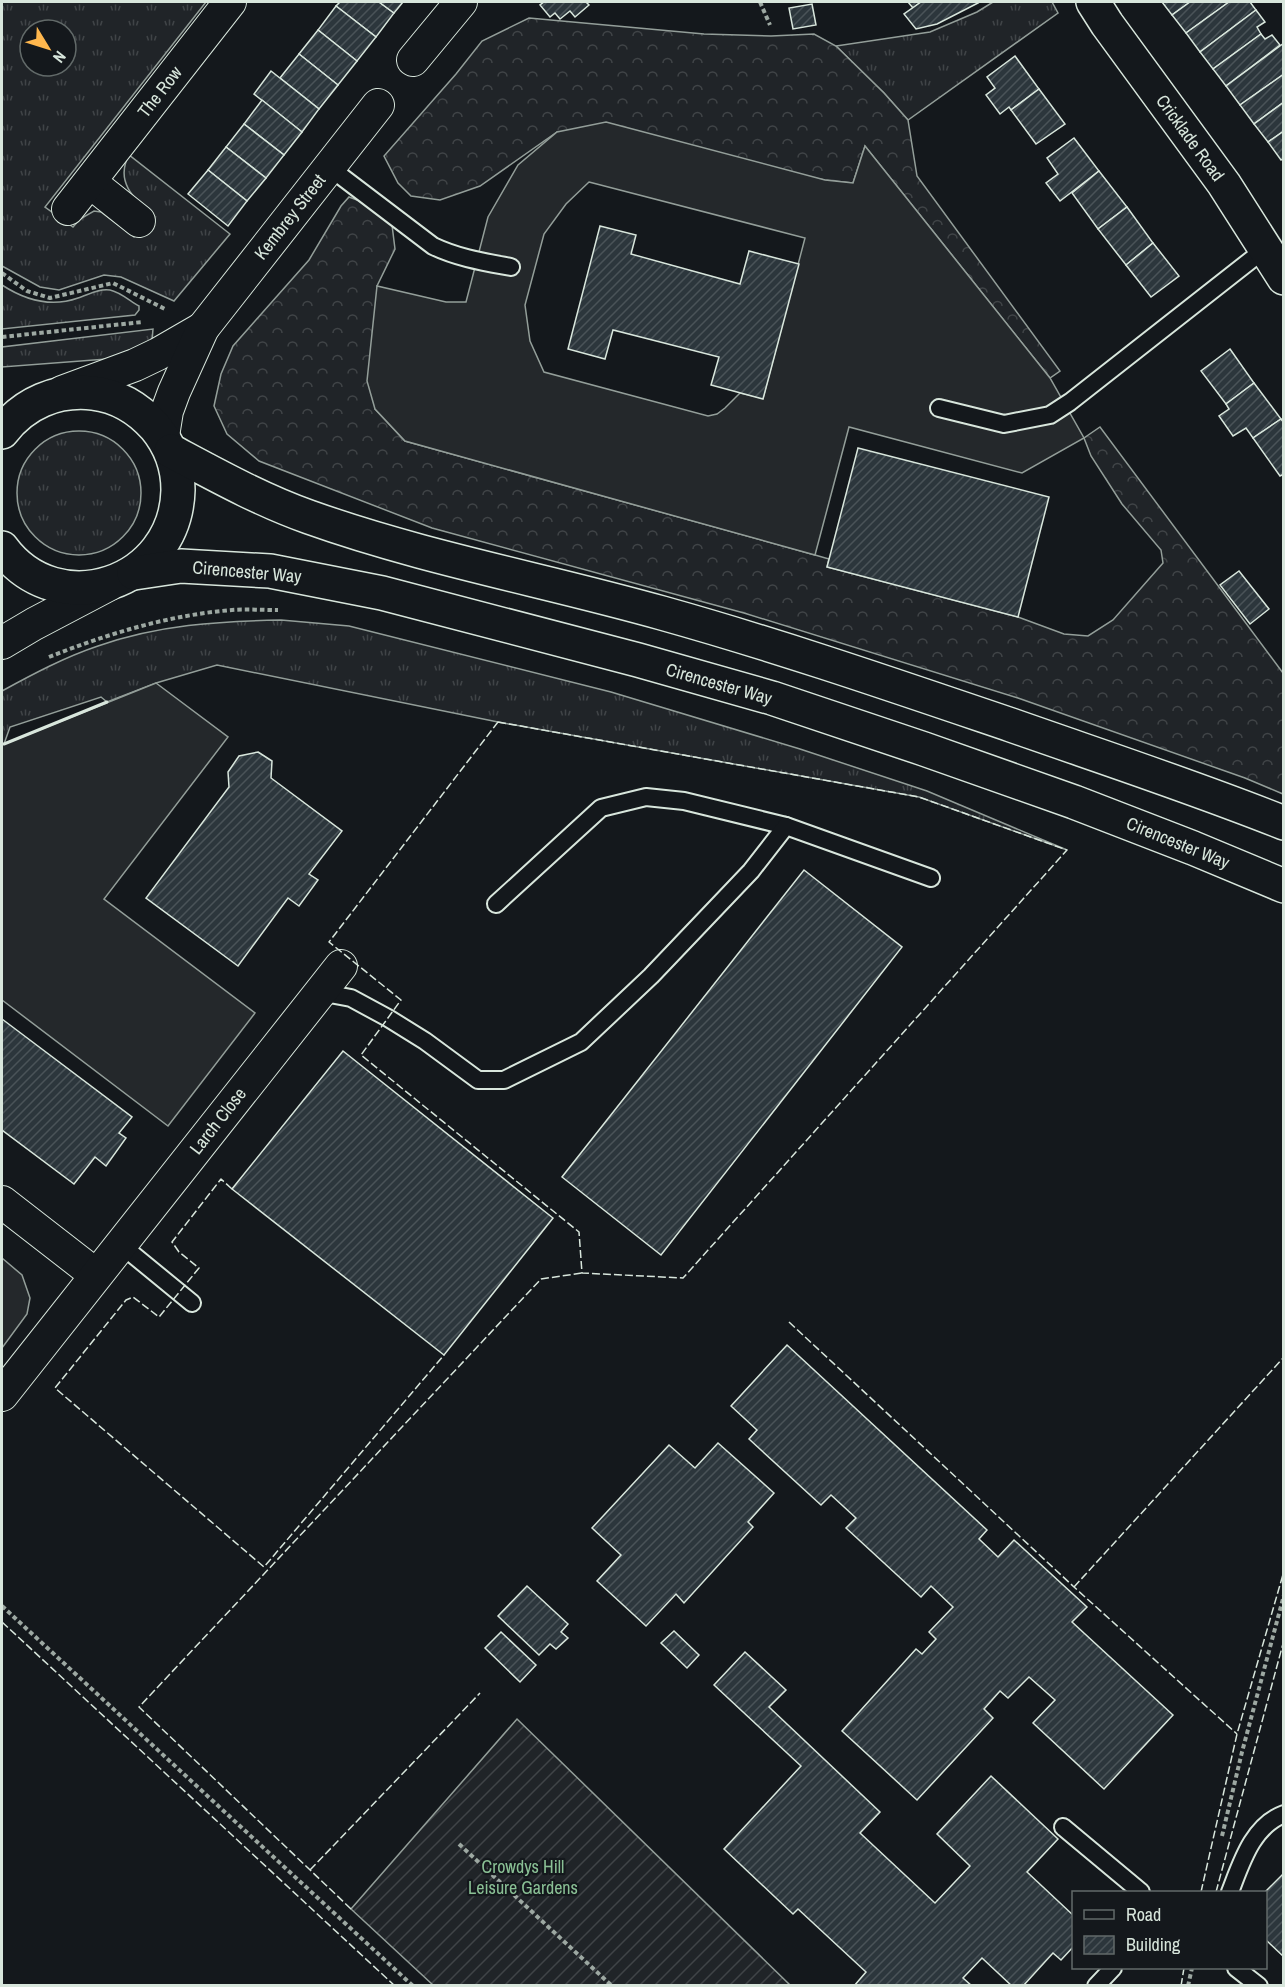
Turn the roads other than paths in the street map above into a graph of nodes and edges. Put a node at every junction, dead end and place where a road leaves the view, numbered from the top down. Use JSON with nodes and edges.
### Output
{"nodes":[{"id":1,"x":230,"y":2,"type":"edge"},
{"id":2,"x":461,"y":2,"type":"edge"},
{"id":3,"x":1093,"y":2,"type":"edge"},
{"id":4,"x":413,"y":60,"type":"dead end"},
{"id":5,"x":378,"y":105,"type":"dead end"},
{"id":6,"x":329,"y":167,"type":"junction"},
{"id":7,"x":90,"y":182,"type":"junction"},
{"id":8,"x":68,"y":209,"type":"dead end"},
{"id":9,"x":139,"y":220,"type":"dead end"},
{"id":10,"x":1276,"y":260,"type":"edge"},
{"id":11,"x":511,"y":267,"type":"dead end"},
{"id":12,"x":202,"y":328,"type":"junction"},
{"id":13,"x":44,"y":399,"type":"junction"},
{"id":14,"x":2,"y":408,"type":"edge"},
{"id":15,"x":939,"y":408,"type":"dead end"},
{"id":16,"x":2,"y":432,"type":"edge"},
{"id":17,"x":167,"y":443,"type":"junction"},
{"id":18,"x":2,"y":548,"type":"edge"},
{"id":19,"x":124,"y":578,"type":"junction"},
{"id":20,"x":2,"y":644,"type":"edge"},
{"id":21,"x":1284,"y":822,"type":"edge"},
{"id":22,"x":786,"y":826,"type":"junction"},
{"id":23,"x":931,"y":878,"type":"dead end"},
{"id":24,"x":1284,"y":886,"type":"edge"},
{"id":25,"x":496,"y":904,"type":"dead end"},
{"id":26,"x":340,"y":966,"type":"dead end"},
{"id":27,"x":319,"y":992,"type":"junction"},
{"id":28,"x":2,"y":1202,"type":"edge"},
{"id":29,"x":120,"y":1244,"type":"junction"},
{"id":30,"x":96,"y":1275,"type":"junction"},
{"id":31,"x":192,"y":1303,"type":"dead end"},
{"id":32,"x":2,"y":1395,"type":"edge"},
{"id":33,"x":1284,"y":1814,"type":"edge"},
{"id":34,"x":1063,"y":1827,"type":"dead end"},
{"id":35,"x":1139,"y":1891,"type":"edge"},
{"id":36,"x":1231,"y":1891,"type":"edge"},
{"id":37,"x":1112,"y":1969,"type":"edge"},
{"id":38,"x":1237,"y":1969,"type":"edge"},
{"id":39,"x":1096,"y":1986,"type":"edge"},
{"id":40,"x":1259,"y":1986,"type":"edge"}],
"edges":[{"from":1,"to":7,"type":"street","name":"The Row"},
{"from":2,"to":4,"type":"street"},
{"from":3,"to":10,"type":"main road","name":"Cricklade Road"},
{"from":5,"to":6,"type":"street","name":"Kembrey Street"},
{"from":6,"to":11,"type":"lane"},
{"from":6,"to":12,"type":"street","name":"Kembrey Street"},
{"from":7,"to":8,"type":"street","name":"The Row"},
{"from":7,"to":9,"type":"street"},
{"from":10,"to":15,"type":"lane"},
{"from":12,"to":13,"type":"street","name":"Kembrey Street"},
{"from":12,"to":17,"type":"street","name":"Kembrey Street"},
{"from":13,"to":14,"type":"main road"},
{"from":13,"to":16,"type":"main road"},
{"from":13,"to":17,"type":"main road"},
{"from":17,"to":19,"type":"main road"},
{"from":17,"to":21,"type":"main road"},
{"from":18,"to":19,"type":"main road","name":"Cirencester Way"},
{"from":19,"to":20,"type":"street"},
{"from":19,"to":24,"type":"main road","name":"Cirencester Way"},
{"from":22,"to":23,"type":"lane"},
{"from":22,"to":25,"type":"lane"},
{"from":22,"to":27,"type":"lane"},
{"from":26,"to":27,"type":"street","name":"Larch Close"},
{"from":27,"to":29,"type":"street","name":"Larch Close"},
{"from":28,"to":30,"type":"street"},
{"from":29,"to":30,"type":"street","name":"Larch Close"},
{"from":29,"to":31,"type":"lane"},
{"from":30,"to":32,"type":"street","name":"Larch Close"},
{"from":33,"to":36,"type":"lane"},
{"from":34,"to":35,"type":"lane"},
{"from":37,"to":39,"type":"lane"},
{"from":38,"to":40,"type":"lane"}]}
